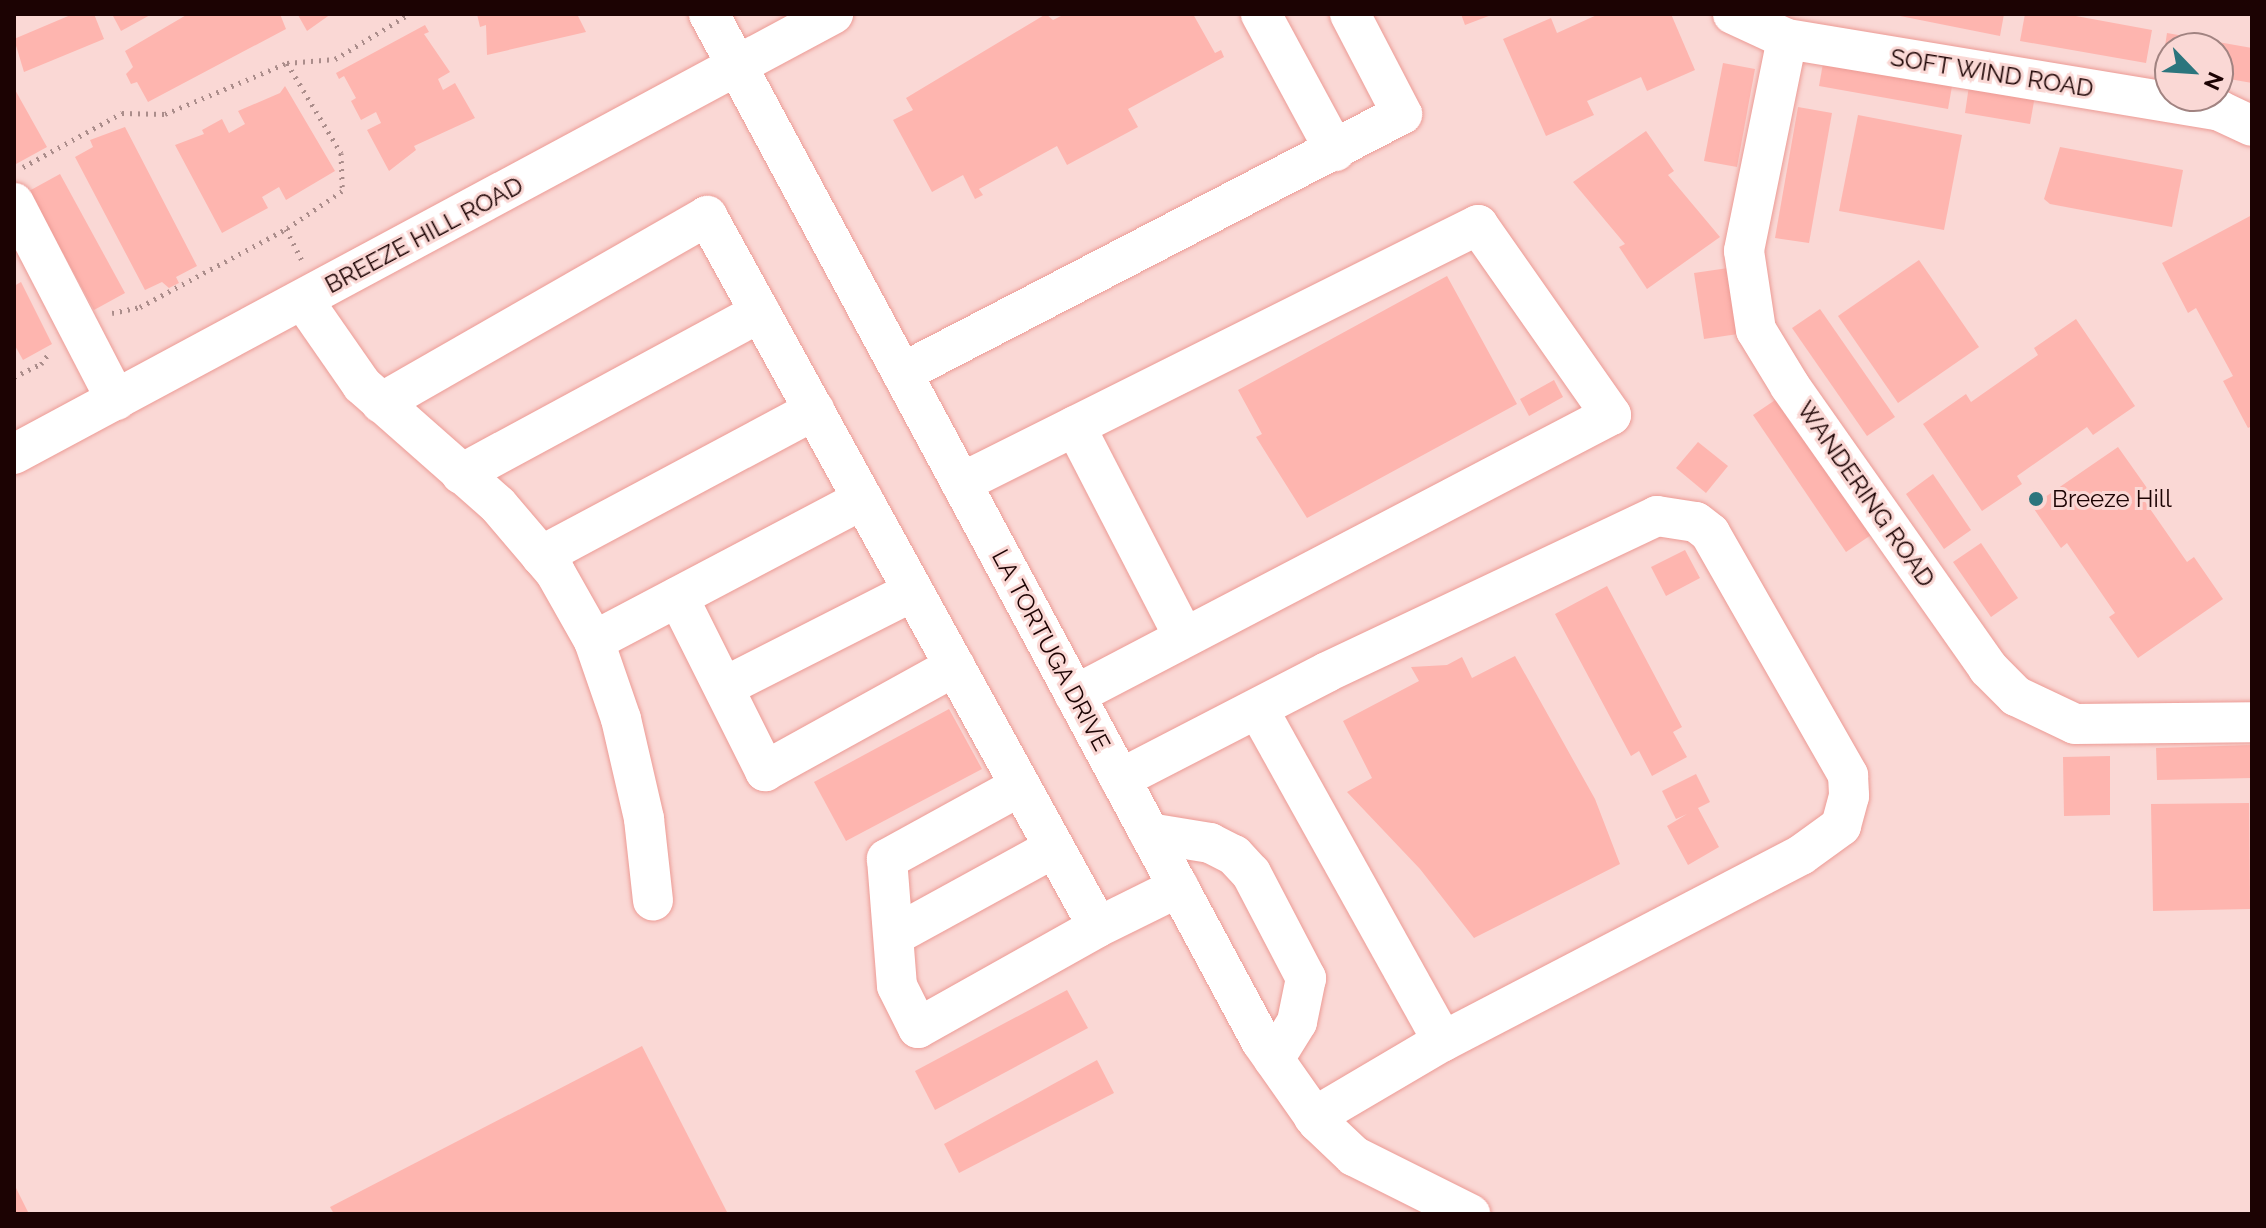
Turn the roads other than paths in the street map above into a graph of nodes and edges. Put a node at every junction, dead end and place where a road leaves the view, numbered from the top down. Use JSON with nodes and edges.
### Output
{"nodes":[{"id":1,"x":709,"y":14,"type":"edge"},
{"id":2,"x":833,"y":14,"type":"edge"},
{"id":3,"x":1261,"y":14,"type":"edge"},
{"id":4,"x":1350,"y":14,"type":"edge"},
{"id":5,"x":1733,"y":14,"type":"edge"},
{"id":6,"x":1787,"y":39,"type":"junction"},
{"id":7,"x":737,"y":66,"type":"junction"},
{"id":8,"x":2252,"y":126,"type":"edge"},
{"id":9,"x":1335,"y":151,"type":"junction"},
{"id":10,"x":14,"y":203,"type":"edge"},
{"id":11,"x":310,"y":296,"type":"junction"},
{"id":12,"x":760,"y":312,"type":"junction"},
{"id":13,"x":902,"y":373,"type":"junction"},
{"id":14,"x":116,"y":400,"type":"junction"},
{"id":15,"x":381,"y":403,"type":"junction"},
{"id":16,"x":814,"y":410,"type":"junction"},
{"id":17,"x":1075,"y":426,"type":"junction"},
{"id":18,"x":14,"y":454,"type":"edge"},
{"id":19,"x":461,"y":474,"type":"junction"},
{"id":20,"x":961,"y":483,"type":"junction"},
{"id":21,"x":863,"y":499,"type":"junction"},
{"id":22,"x":541,"y":556,"type":"junction"},
{"id":23,"x":913,"y":591,"type":"junction"},
{"id":24,"x":678,"y":597,"type":"junction"},
{"id":25,"x":1184,"y":637,"type":"junction"},
{"id":26,"x":594,"y":641,"type":"junction"},
{"id":27,"x":955,"y":666,"type":"junction"},
{"id":28,"x":724,"y":687,"type":"junction"},
{"id":29,"x":1075,"y":695,"type":"junction"},
{"id":30,"x":1259,"y":711,"type":"junction"},
{"id":31,"x":2252,"y":722,"type":"edge"},
{"id":32,"x":1120,"y":779,"type":"junction"},
{"id":33,"x":1020,"y":786,"type":"junction"},
{"id":34,"x":1149,"y":833,"type":"junction"},
{"id":35,"x":1054,"y":848,"type":"junction"},
{"id":36,"x":1179,"y":887,"type":"junction"},
{"id":37,"x":653,"y":901,"type":"dead end"},
{"id":38,"x":1098,"y":927,"type":"junction"},
{"id":39,"x":895,"y":935,"type":"junction"},
{"id":40,"x":1443,"y":1041,"type":"junction"},
{"id":41,"x":1274,"y":1059,"type":"junction"},
{"id":42,"x":1314,"y":1117,"type":"junction"},
{"id":43,"x":1470,"y":1214,"type":"edge"}],
"edges":[{"from":1,"to":7,"type":"street","name":"LA TORTUGA DRIVE"},
{"from":2,"to":7,"type":"street","name":"BREEZE HILL ROAD"},
{"from":3,"to":9,"type":"street"},
{"from":4,"to":9,"type":"street"},
{"from":5,"to":6,"type":"street","name":"SOFT WIND ROAD"},
{"from":6,"to":8,"type":"street","name":"SOFT WIND ROAD"},
{"from":6,"to":31,"type":"street","name":"WANDERING ROAD"},
{"from":7,"to":11,"type":"street","name":"BREEZE HILL ROAD"},
{"from":7,"to":13,"type":"street","name":"LA TORTUGA DRIVE"},
{"from":9,"to":13,"type":"street"},
{"from":10,"to":14,"type":"street"},
{"from":11,"to":14,"type":"street","name":"BREEZE HILL ROAD"},
{"from":11,"to":15,"type":"street"},
{"from":12,"to":15,"type":"street"},
{"from":12,"to":16,"type":"street"},
{"from":12,"to":19,"type":"street"},
{"from":13,"to":20,"type":"street","name":"LA TORTUGA DRIVE"},
{"from":14,"to":18,"type":"street","name":"BREEZE HILL ROAD"},
{"from":15,"to":19,"type":"street"},
{"from":16,"to":21,"type":"street"},
{"from":16,"to":22,"type":"street"},
{"from":17,"to":20,"type":"street"},
{"from":17,"to":25,"type":"street"},
{"from":17,"to":25,"type":"street"},
{"from":19,"to":22,"type":"street"},
{"from":20,"to":29,"type":"street","name":"LA TORTUGA DRIVE"},
{"from":21,"to":23,"type":"street"},
{"from":21,"to":24,"type":"street"},
{"from":22,"to":26,"type":"street"},
{"from":23,"to":27,"type":"street"},
{"from":23,"to":28,"type":"street"},
{"from":24,"to":26,"type":"street"},
{"from":24,"to":28,"type":"street"},
{"from":25,"to":29,"type":"street"},
{"from":26,"to":37,"type":"street"},
{"from":27,"to":28,"type":"street"},
{"from":27,"to":33,"type":"street"},
{"from":29,"to":32,"type":"street","name":"LA TORTUGA DRIVE"},
{"from":30,"to":32,"type":"street"},
{"from":30,"to":40,"type":"street"},
{"from":30,"to":40,"type":"street"},
{"from":32,"to":34,"type":"street","name":"LA TORTUGA DRIVE"},
{"from":33,"to":35,"type":"street"},
{"from":33,"to":39,"type":"street"},
{"from":34,"to":36,"type":"street","name":"LA TORTUGA DRIVE"},
{"from":34,"to":41,"type":"street"},
{"from":35,"to":38,"type":"street"},
{"from":35,"to":39,"type":"street"},
{"from":36,"to":38,"type":"street"},
{"from":36,"to":41,"type":"street","name":"LA TORTUGA DRIVE"},
{"from":38,"to":39,"type":"street"},
{"from":40,"to":42,"type":"street"},
{"from":41,"to":42,"type":"street","name":"LA TORTUGA DRIVE"},
{"from":42,"to":43,"type":"street","name":"LA TORTUGA DRIVE"}]}
